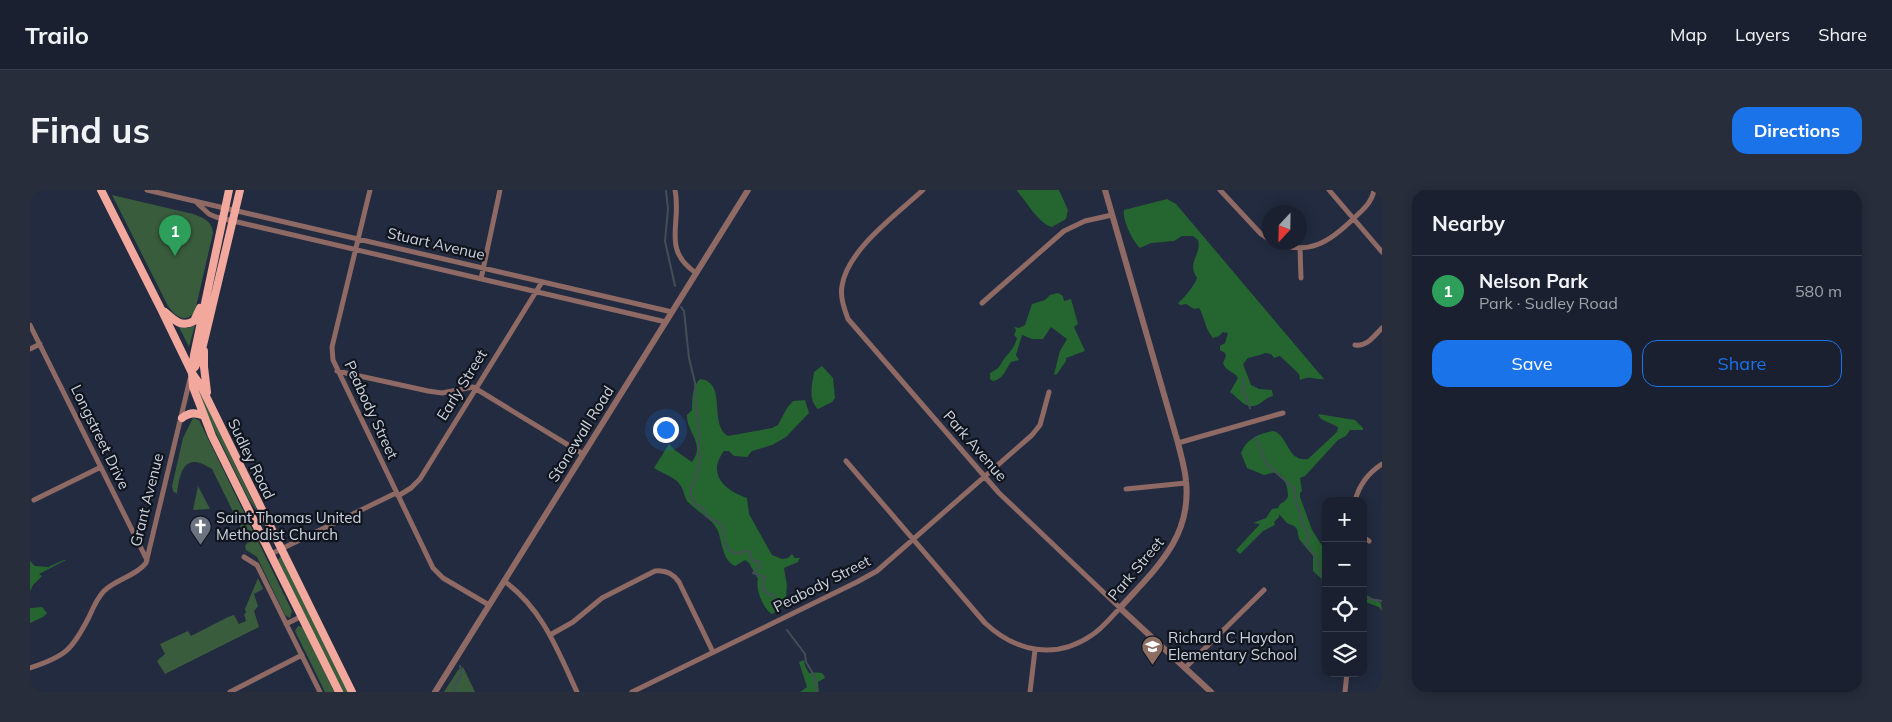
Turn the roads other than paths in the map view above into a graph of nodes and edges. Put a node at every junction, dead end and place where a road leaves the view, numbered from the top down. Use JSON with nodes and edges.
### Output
{"nodes":[{"id":1,"x":101,"y":190,"type":"edge"},
{"id":2,"x":147,"y":190,"type":"edge"},
{"id":3,"x":229,"y":190,"type":"edge"},
{"id":4,"x":240,"y":190,"type":"edge"},
{"id":5,"x":370,"y":190,"type":"edge"},
{"id":6,"x":500,"y":190,"type":"edge"},
{"id":7,"x":675,"y":190,"type":"edge"},
{"id":8,"x":748,"y":190,"type":"edge"},
{"id":9,"x":923,"y":190,"type":"edge"},
{"id":10,"x":1105,"y":190,"type":"edge"},
{"id":11,"x":1220,"y":190,"type":"edge"},
{"id":12,"x":1329,"y":190,"type":"edge"},
{"id":13,"x":1374,"y":190,"type":"edge"},
{"id":14,"x":195,"y":201,"type":"junction"},
{"id":15,"x":225,"y":208,"type":"junction"},
{"id":16,"x":235,"y":210,"type":"junction"},
{"id":17,"x":1112,"y":215,"type":"junction"},
{"id":18,"x":222,"y":219,"type":"junction"},
{"id":19,"x":1353,"y":219,"type":"junction"},
{"id":20,"x":233,"y":221,"type":"junction"},
{"id":21,"x":1262,"y":235,"type":"edge"},
{"id":22,"x":358,"y":239,"type":"junction"},
{"id":23,"x":1307,"y":247,"type":"edge"},
{"id":24,"x":356,"y":250,"type":"junction"},
{"id":25,"x":1300,"y":250,"type":"edge"},
{"id":26,"x":1382,"y":252,"type":"edge"},
{"id":27,"x":483,"y":268,"type":"junction"},
{"id":28,"x":696,"y":273,"type":"junction"},
{"id":29,"x":1301,"y":278,"type":"dead end"},
{"id":30,"x":481,"y":279,"type":"junction"},
{"id":31,"x":542,"y":282,"type":"junction"},
{"id":32,"x":536,"y":291,"type":"junction"},
{"id":33,"x":206,"y":298,"type":"junction"},
{"id":34,"x":982,"y":303,"type":"dead end"},
{"id":35,"x":162,"y":309,"type":"junction"},
{"id":36,"x":672,"y":312,"type":"junction"},
{"id":37,"x":666,"y":322,"type":"junction"},
{"id":38,"x":30,"y":324,"type":"edge"},
{"id":39,"x":1382,"y":328,"type":"edge"},
{"id":40,"x":205,"y":337,"type":"junction"},
{"id":41,"x":40,"y":344,"type":"junction"},
{"id":42,"x":1355,"y":345,"type":"dead end"},
{"id":43,"x":30,"y":349,"type":"edge"},
{"id":44,"x":337,"y":371,"type":"junction"},
{"id":45,"x":192,"y":373,"type":"junction"},
{"id":46,"x":475,"y":388,"type":"junction"},
{"id":47,"x":1049,"y":392,"type":"dead end"},
{"id":48,"x":208,"y":402,"type":"junction"},
{"id":49,"x":1283,"y":414,"type":"dead end"},
{"id":50,"x":204,"y":416,"type":"junction"},
{"id":51,"x":182,"y":418,"type":"junction"},
{"id":52,"x":1178,"y":443,"type":"junction"},
{"id":53,"x":583,"y":454,"type":"junction"},
{"id":54,"x":846,"y":462,"type":"dead end"},
{"id":55,"x":1382,"y":464,"type":"edge"},
{"id":56,"x":101,"y":467,"type":"junction"},
{"id":57,"x":985,"y":477,"type":"junction"},
{"id":58,"x":1186,"y":483,"type":"junction"},
{"id":59,"x":1126,"y":489,"type":"dead end"},
{"id":60,"x":397,"y":494,"type":"junction"},
{"id":61,"x":1357,"y":497,"type":"edge"},
{"id":62,"x":34,"y":500,"type":"dead end"},
{"id":63,"x":913,"y":540,"type":"junction"},
{"id":64,"x":281,"y":549,"type":"junction"},
{"id":65,"x":271,"y":554,"type":"junction"},
{"id":66,"x":244,"y":557,"type":"dead end"},
{"id":67,"x":147,"y":561,"type":"junction"},
{"id":68,"x":504,"y":581,"type":"junction"},
{"id":69,"x":1264,"y":590,"type":"dead end"},
{"id":70,"x":489,"y":605,"type":"junction"},
{"id":71,"x":1120,"y":608,"type":"junction"},
{"id":72,"x":302,"y":616,"type":"junction"},
{"id":73,"x":286,"y":624,"type":"junction"},
{"id":74,"x":550,"y":635,"type":"junction"},
{"id":75,"x":1036,"y":650,"type":"junction"},
{"id":76,"x":713,"y":652,"type":"junction"},
{"id":77,"x":302,"y":656,"type":"junction"},
{"id":78,"x":30,"y":668,"type":"edge"},
{"id":79,"x":1185,"y":668,"type":"junction"},
{"id":80,"x":1347,"y":677,"type":"edge"},
{"id":81,"x":230,"y":692,"type":"edge"},
{"id":82,"x":320,"y":692,"type":"edge"},
{"id":83,"x":339,"y":692,"type":"edge"},
{"id":84,"x":352,"y":692,"type":"edge"},
{"id":85,"x":435,"y":692,"type":"edge"},
{"id":86,"x":577,"y":692,"type":"edge"},
{"id":87,"x":632,"y":692,"type":"edge"},
{"id":88,"x":1030,"y":692,"type":"edge"},
{"id":89,"x":1211,"y":692,"type":"edge"},
{"id":90,"x":1345,"y":692,"type":"edge"}],
"edges":[{"from":1,"to":35,"type":"main road","name":"Sudley Road"},
{"from":2,"to":14,"type":"street","name":"Stuart Avenue"},
{"from":3,"to":15,"type":"main road","name":"Grant Avenue"},
{"from":4,"to":16,"type":"main road","name":"Grant Avenue"},
{"from":5,"to":22,"type":"street","name":"Peabody Street"},
{"from":6,"to":27,"type":"street"},
{"from":7,"to":28,"type":"street"},
{"from":8,"to":28,"type":"street","name":"Stonewall Road"},
{"from":9,"to":57,"type":"street","name":"Park Avenue"},
{"from":10,"to":17,"type":"street","name":"Park Street"},
{"from":11,"to":21,"type":"street"},
{"from":12,"to":19,"type":"street"},
{"from":13,"to":19,"type":"street"},
{"from":14,"to":15,"type":"street","name":"Stuart Avenue"},
{"from":14,"to":18,"type":"street","name":"Stuart Avenue"},
{"from":15,"to":16,"type":"street","name":"Stuart Avenue"},
{"from":15,"to":18,"type":"main road","name":"Grant Avenue"},
{"from":16,"to":20,"type":"main road","name":"Grant Avenue"},
{"from":16,"to":22,"type":"street","name":"Stuart Avenue"},
{"from":17,"to":34,"type":"street"},
{"from":17,"to":52,"type":"street","name":"Park Street"},
{"from":18,"to":20,"type":"street","name":"Stuart Avenue"},
{"from":18,"to":33,"type":"main road","name":"Grant Avenue"},
{"from":19,"to":23,"type":"street"},
{"from":19,"to":26,"type":"street"},
{"from":20,"to":24,"type":"street","name":"Stuart Avenue"},
{"from":20,"to":40,"type":"main road","name":"Grant Avenue"},
{"from":22,"to":24,"type":"street","name":"Peabody Street"},
{"from":22,"to":27,"type":"street","name":"Stuart Avenue"},
{"from":24,"to":30,"type":"street","name":"Stuart Avenue"},
{"from":24,"to":44,"type":"street","name":"Peabody Street"},
{"from":25,"to":29,"type":"street"},
{"from":27,"to":30,"type":"street"},
{"from":27,"to":31,"type":"street","name":"Stuart Avenue"},
{"from":28,"to":36,"type":"street","name":"Stonewall Road"},
{"from":30,"to":32,"type":"street","name":"Stuart Avenue"},
{"from":31,"to":32,"type":"street","name":"Early Street"},
{"from":31,"to":36,"type":"street","name":"Stuart Avenue"},
{"from":32,"to":37,"type":"street","name":"Stuart Avenue"},
{"from":32,"to":46,"type":"street","name":"Early Street"},
{"from":33,"to":35,"type":"main road"},
{"from":33,"to":45,"type":"main road","name":"Grant Avenue"},
{"from":35,"to":45,"type":"main road","name":"Sudley Road"},
{"from":36,"to":37,"type":"street","name":"Stonewall Road"},
{"from":37,"to":53,"type":"street","name":"Stonewall Road"},
{"from":38,"to":41,"type":"street","name":"Longstreet Drive"},
{"from":39,"to":42,"type":"street"},
{"from":40,"to":45,"type":"main road","name":"Grant Avenue"},
{"from":40,"to":48,"type":"main road"},
{"from":41,"to":43,"type":"street"},
{"from":41,"to":56,"type":"street","name":"Longstreet Drive"},
{"from":44,"to":46,"type":"street"},
{"from":44,"to":60,"type":"street","name":"Peabody Street"},
{"from":45,"to":48,"type":"main road","name":"Sudley Road"},
{"from":45,"to":50,"type":"main road","name":"Sudley Road"},
{"from":45,"to":51,"type":"street","name":"Grant Avenue"},
{"from":46,"to":53,"type":"street"},
{"from":46,"to":60,"type":"street","name":"Early Street"},
{"from":47,"to":57,"type":"street","name":"Peabody Street"},
{"from":48,"to":64,"type":"main road","name":"Sudley Road"},
{"from":49,"to":52,"type":"street"},
{"from":50,"to":51,"type":"main road"},
{"from":50,"to":65,"type":"main road","name":"Sudley Road"},
{"from":51,"to":67,"type":"street","name":"Grant Avenue"},
{"from":52,"to":58,"type":"street","name":"Park Street"},
{"from":53,"to":68,"type":"street","name":"Stonewall Road"},
{"from":54,"to":63,"type":"street","name":"Park Street"},
{"from":55,"to":61,"type":"street"},
{"from":56,"to":62,"type":"street"},
{"from":56,"to":67,"type":"street","name":"Longstreet Drive"},
{"from":57,"to":63,"type":"street","name":"Peabody Street"},
{"from":57,"to":71,"type":"street","name":"Park Avenue"},
{"from":58,"to":59,"type":"street"},
{"from":58,"to":71,"type":"street","name":"Park Street"},
{"from":60,"to":64,"type":"street","name":"Early Street"},
{"from":60,"to":70,"type":"street","name":"Peabody Street"},
{"from":63,"to":75,"type":"street","name":"Park Street"},
{"from":63,"to":76,"type":"street","name":"Peabody Street"},
{"from":64,"to":65,"type":"street","name":"Early Street"},
{"from":64,"to":84,"type":"main road","name":"Sudley Road"},
{"from":65,"to":72,"type":"main road","name":"Sudley Road"},
{"from":66,"to":73,"type":"street"},
{"from":67,"to":78,"type":"street","name":"Grant Avenue"},
{"from":68,"to":70,"type":"street","name":"Stonewall Road"},
{"from":68,"to":74,"type":"street"},
{"from":69,"to":79,"type":"street"},
{"from":70,"to":85,"type":"street","name":"Stonewall Road"},
{"from":71,"to":75,"type":"street","name":"Park Street"},
{"from":71,"to":79,"type":"street","name":"Park Avenue"},
{"from":72,"to":73,"type":"street"},
{"from":72,"to":83,"type":"main road","name":"Sudley Road"},
{"from":73,"to":77,"type":"street"},
{"from":74,"to":76,"type":"street"},
{"from":74,"to":86,"type":"street"},
{"from":75,"to":88,"type":"street"},
{"from":76,"to":87,"type":"street","name":"Peabody Street"},
{"from":77,"to":81,"type":"street"},
{"from":77,"to":82,"type":"street"},
{"from":79,"to":89,"type":"street","name":"Park Avenue"},
{"from":80,"to":90,"type":"street"}]}
